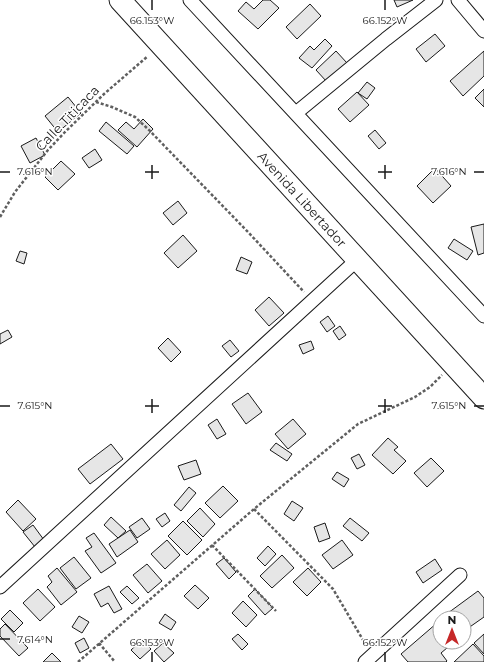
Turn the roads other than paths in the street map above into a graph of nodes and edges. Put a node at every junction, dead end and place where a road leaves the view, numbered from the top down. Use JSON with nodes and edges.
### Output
{"nodes":[{"id":1,"x":120,"y":0,"type":"edge"},
{"id":2,"x":190,"y":0,"type":"edge"},
{"id":3,"x":436,"y":0,"type":"edge"},
{"id":4,"x":458,"y":0,"type":"edge"},
{"id":5,"x":484,"y":31,"type":"edge"},
{"id":6,"x":296,"y":113,"type":"junction"},
{"id":7,"x":358,"y":259,"type":"junction"},
{"id":8,"x":484,"y":316,"type":"edge"},
{"id":9,"x":484,"y":398,"type":"edge"},
{"id":10,"x":460,"y":575,"type":"dead end"},
{"id":11,"x":0,"y":587,"type":"edge"},
{"id":12,"x":368,"y":659,"type":"edge"}],
"edges":[{"from":1,"to":7,"type":"highway","name":"Avenida Libertador"},
{"from":2,"to":6,"type":"street"},
{"from":3,"to":6,"type":"street"},
{"from":4,"to":5,"type":"street"},
{"from":6,"to":8,"type":"street"},
{"from":7,"to":9,"type":"highway","name":"Avenida Libertador"},
{"from":7,"to":11,"type":"street"},
{"from":10,"to":12,"type":"street"}]}
